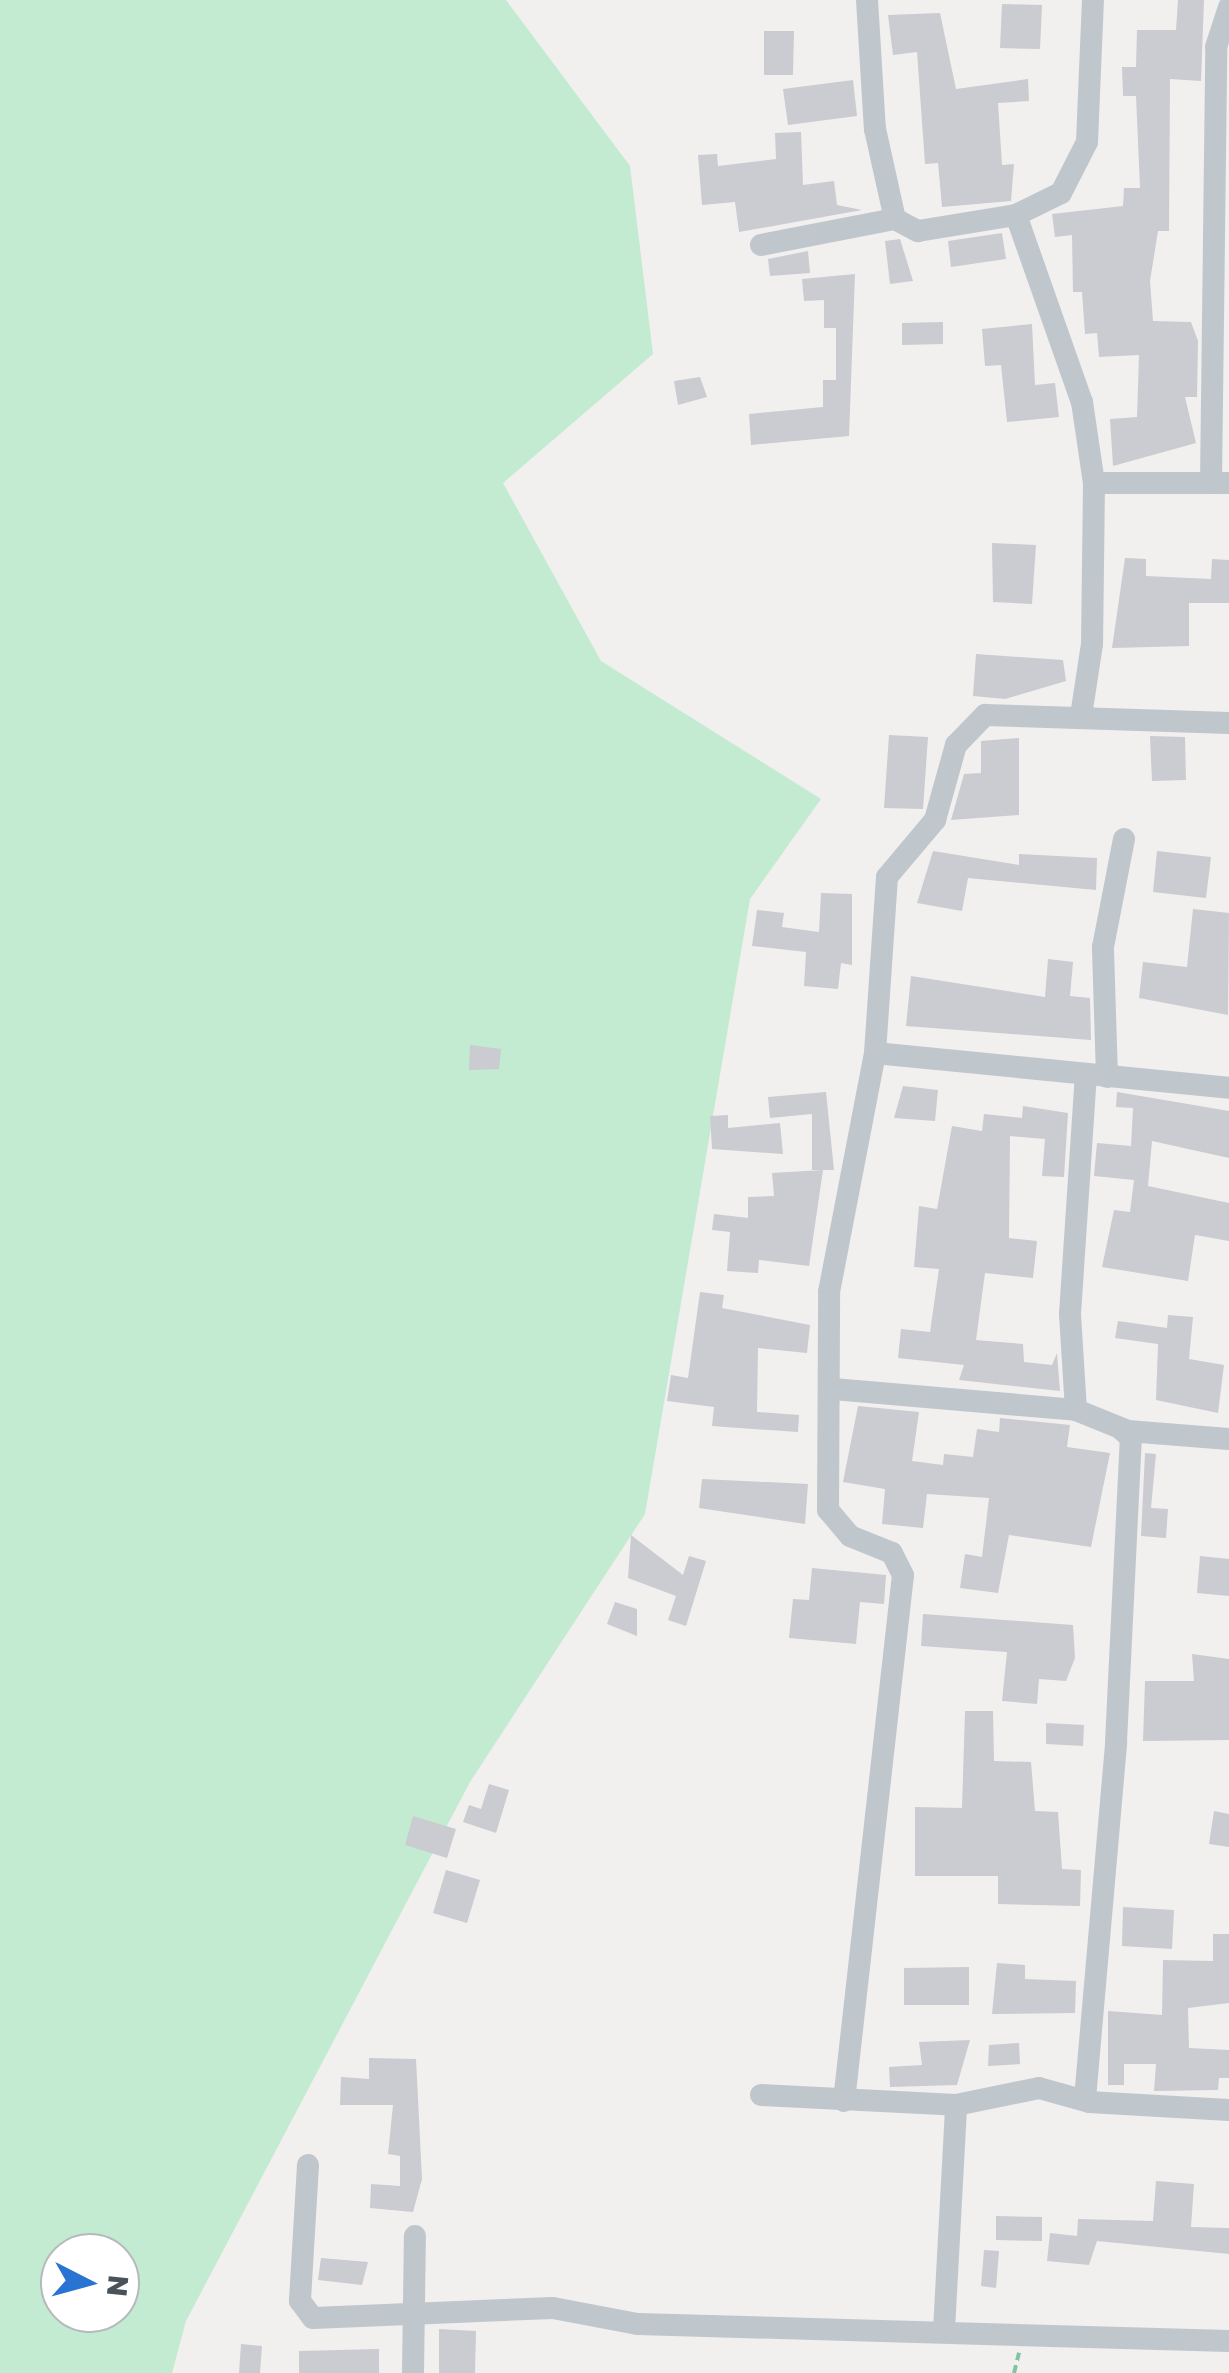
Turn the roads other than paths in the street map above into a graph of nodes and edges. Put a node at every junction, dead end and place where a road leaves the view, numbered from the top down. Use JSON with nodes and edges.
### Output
{"nodes":[{"id":1,"x":867,"y":0,"type":"edge"},
{"id":2,"x":1094,"y":0,"type":"edge"},
{"id":3,"x":1229,"y":7,"type":"edge"},
{"id":4,"x":1016,"y":215,"type":"junction"},
{"id":5,"x":895,"y":219,"type":"junction"},
{"id":6,"x":762,"y":245,"type":"dead end"},
{"id":7,"x":1219,"y":279,"type":"edge"},
{"id":8,"x":1094,"y":483,"type":"junction"},
{"id":9,"x":1220,"y":483,"type":"edge"},
{"id":10,"x":1081,"y":716,"type":"junction"},
{"id":11,"x":1229,"y":723,"type":"edge"},
{"id":12,"x":1124,"y":840,"type":"dead end"},
{"id":13,"x":874,"y":1053,"type":"junction"},
{"id":14,"x":1096,"y":1076,"type":"junction"},
{"id":15,"x":1229,"y":1088,"type":"edge"},
{"id":16,"x":833,"y":1389,"type":"junction"},
{"id":17,"x":1076,"y":1410,"type":"junction"},
{"id":18,"x":1120,"y":1428,"type":"junction"},
{"id":19,"x":1229,"y":1438,"type":"edge"},
{"id":20,"x":761,"y":2095,"type":"dead end"},
{"id":21,"x":1086,"y":2099,"type":"junction"},
{"id":22,"x":844,"y":2101,"type":"junction"},
{"id":23,"x":956,"y":2106,"type":"junction"},
{"id":24,"x":1229,"y":2110,"type":"edge"},
{"id":25,"x":308,"y":2166,"type":"dead end"},
{"id":26,"x":415,"y":2236,"type":"dead end"},
{"id":27,"x":415,"y":2320,"type":"junction"},
{"id":28,"x":944,"y":2330,"type":"junction"},
{"id":29,"x":1229,"y":2341,"type":"edge"},
{"id":30,"x":412,"y":2373,"type":"edge"}],
"edges":[{"from":1,"to":5,"type":"street"},
{"from":2,"to":4,"type":"street"},
{"from":3,"to":7,"type":"street"},
{"from":4,"to":5,"type":"street"},
{"from":4,"to":8,"type":"street"},
{"from":5,"to":6,"type":"street"},
{"from":7,"to":9,"type":"street"},
{"from":8,"to":9,"type":"street"},
{"from":8,"to":10,"type":"street"},
{"from":10,"to":11,"type":"street"},
{"from":10,"to":13,"type":"street"},
{"from":12,"to":14,"type":"street"},
{"from":13,"to":14,"type":"street"},
{"from":13,"to":16,"type":"street"},
{"from":14,"to":15,"type":"street"},
{"from":14,"to":17,"type":"street"},
{"from":16,"to":17,"type":"street"},
{"from":16,"to":22,"type":"street"},
{"from":17,"to":18,"type":"street"},
{"from":18,"to":19,"type":"street"},
{"from":18,"to":21,"type":"street"},
{"from":20,"to":22,"type":"street"},
{"from":21,"to":23,"type":"street"},
{"from":21,"to":24,"type":"street"},
{"from":22,"to":23,"type":"street"},
{"from":23,"to":28,"type":"street"},
{"from":25,"to":27,"type":"street"},
{"from":26,"to":27,"type":"street"},
{"from":27,"to":28,"type":"street"},
{"from":27,"to":30,"type":"street"},
{"from":28,"to":29,"type":"street"}]}
